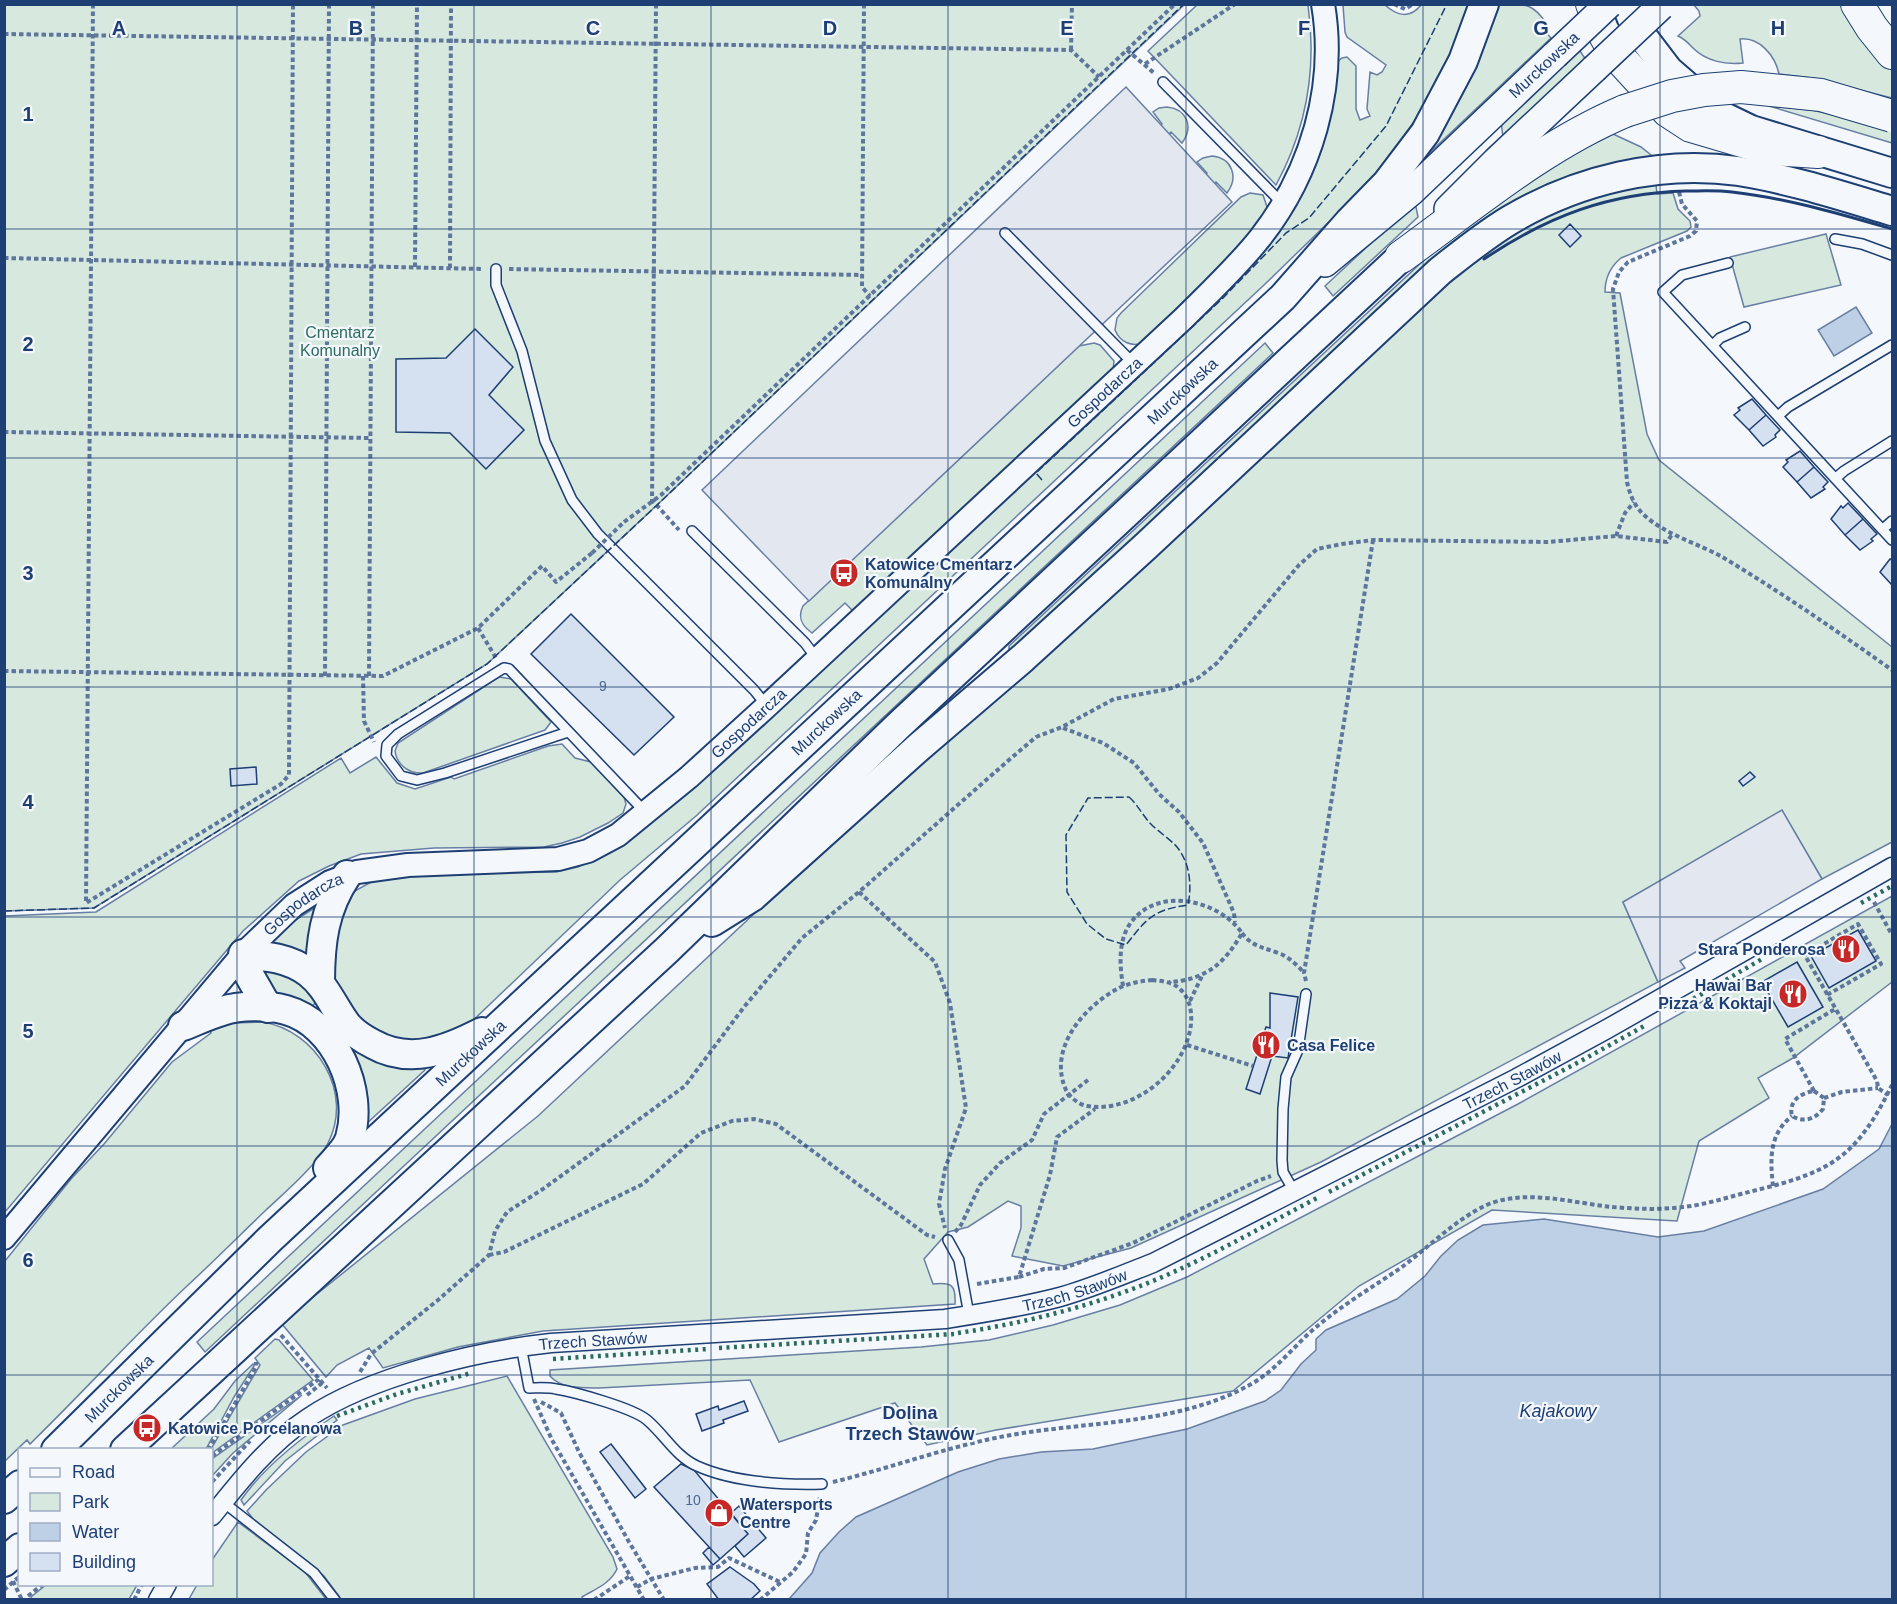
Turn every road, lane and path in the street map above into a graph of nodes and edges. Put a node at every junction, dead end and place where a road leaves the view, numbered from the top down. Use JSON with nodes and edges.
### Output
{"nodes":[{"id":1,"x":93,"y":4,"type":"edge"},
{"id":2,"x":293,"y":4,"type":"edge"},
{"id":3,"x":329,"y":4,"type":"edge"},
{"id":4,"x":373,"y":4,"type":"edge"},
{"id":5,"x":417,"y":4,"type":"edge"},
{"id":6,"x":451,"y":4,"type":"edge"},
{"id":7,"x":656,"y":4,"type":"edge"},
{"id":8,"x":864,"y":4,"type":"edge"},
{"id":9,"x":1072,"y":4,"type":"edge"},
{"id":10,"x":1175,"y":4,"type":"edge"},
{"id":11,"x":1234,"y":4,"type":"edge"},
{"id":12,"x":1323,"y":4,"type":"edge"},
{"id":13,"x":1394,"y":4,"type":"edge"},
{"id":14,"x":1413,"y":4,"type":"edge"},
{"id":15,"x":1484,"y":4,"type":"edge"},
{"id":16,"x":1592,"y":4,"type":"edge"},
{"id":17,"x":1609,"y":4,"type":"edge"},
{"id":18,"x":1626,"y":4,"type":"edge"},
{"id":19,"x":1857,"y":4,"type":"edge"},
{"id":20,"x":1662,"y":5,"type":"edge"},
{"id":21,"x":4,"y":34,"type":"edge"},
{"id":22,"x":93,"y":36,"type":"junction"},
{"id":23,"x":293,"y":39,"type":"junction"},
{"id":24,"x":329,"y":39,"type":"junction"},
{"id":25,"x":373,"y":40,"type":"junction"},
{"id":26,"x":417,"y":41,"type":"junction"},
{"id":27,"x":450,"y":41,"type":"junction"},
{"id":28,"x":656,"y":44,"type":"junction"},
{"id":29,"x":863,"y":47,"type":"junction"},
{"id":30,"x":1071,"y":50,"type":"junction"},
{"id":31,"x":1127,"y":50,"type":"junction"},
{"id":32,"x":1893,"y":53,"type":"edge"},
{"id":33,"x":1145,"y":64,"type":"junction"},
{"id":34,"x":1099,"y":77,"type":"junction"},
{"id":35,"x":1162,"y":82,"type":"joint"},
{"id":36,"x":1893,"y":116,"type":"edge"},
{"id":37,"x":1818,"y":152,"type":"junction"},
{"id":38,"x":1893,"y":173,"type":"edge"},
{"id":39,"x":1679,"y":192,"type":"dead end"},
{"id":40,"x":1283,"y":205,"type":"junction"},
{"id":41,"x":1893,"y":211,"type":"edge"},
{"id":42,"x":1005,"y":233,"type":"dead end"},
{"id":43,"x":1835,"y":239,"type":"dead end"},
{"id":44,"x":1893,"y":255,"type":"edge"},
{"id":45,"x":1401,"y":257,"type":"junction"},
{"id":46,"x":4,"y":258,"type":"edge"},
{"id":47,"x":92,"y":261,"type":"junction"},
{"id":48,"x":1728,"y":263,"type":"dead end"},
{"id":49,"x":292,"y":265,"type":"junction"},
{"id":50,"x":327,"y":266,"type":"junction"},
{"id":51,"x":370,"y":266,"type":"junction"},
{"id":52,"x":415,"y":267,"type":"junction"},
{"id":53,"x":450,"y":268,"type":"junction"},
{"id":54,"x":496,"y":269,"type":"junction"},
{"id":55,"x":654,"y":272,"type":"junction"},
{"id":56,"x":862,"y":276,"type":"junction"},
{"id":57,"x":870,"y":296,"type":"junction"},
{"id":58,"x":1282,"y":297,"type":"junction"},
{"id":59,"x":1745,"y":327,"type":"dead end"},
{"id":60,"x":1713,"y":345,"type":"junction"},
{"id":61,"x":1893,"y":345,"type":"edge"},
{"id":62,"x":1134,"y":364,"type":"junction"},
{"id":63,"x":1778,"y":416,"type":"junction"},
{"id":64,"x":4,"y":432,"type":"edge"},
{"id":65,"x":90,"y":433,"type":"junction"},
{"id":66,"x":291,"y":438,"type":"junction"},
{"id":67,"x":326,"y":438,"type":"junction"},
{"id":68,"x":369,"y":438,"type":"junction"},
{"id":69,"x":1893,"y":441,"type":"edge"},
{"id":70,"x":1836,"y":478,"type":"junction"},
{"id":71,"x":652,"y":500,"type":"junction"},
{"id":72,"x":1634,"y":502,"type":"junction"},
{"id":73,"x":1893,"y":521,"type":"edge"},
{"id":74,"x":1883,"y":530,"type":"junction"},
{"id":75,"x":692,"y":531,"type":"joint"},
{"id":76,"x":1673,"y":533,"type":"junction"},
{"id":77,"x":1616,"y":536,"type":"junction"},
{"id":78,"x":1373,"y":540,"type":"junction"},
{"id":79,"x":1893,"y":540,"type":"edge"},
{"id":80,"x":478,"y":628,"type":"junction"},
{"id":81,"x":817,"y":659,"type":"junction"},
{"id":82,"x":504,"y":668,"type":"junction"},
{"id":83,"x":1893,"y":670,"type":"edge"},
{"id":84,"x":4,"y":671,"type":"edge"},
{"id":85,"x":88,"y":673,"type":"junction"},
{"id":86,"x":289,"y":675,"type":"junction"},
{"id":87,"x":325,"y":676,"type":"junction"},
{"id":88,"x":363,"y":676,"type":"junction"},
{"id":89,"x":369,"y":676,"type":"junction"},
{"id":90,"x":767,"y":706,"type":"junction"},
{"id":91,"x":1062,"y":727,"type":"junction"},
{"id":92,"x":568,"y":732,"type":"junction"},
{"id":93,"x":386,"y":750,"type":"junction"},
{"id":94,"x":646,"y":813,"type":"junction"},
{"id":95,"x":1893,"y":867,"type":"edge"},
{"id":96,"x":347,"y":875,"type":"junction"},
{"id":97,"x":859,"y":892,"type":"junction"},
{"id":98,"x":1874,"y":902,"type":"dead end"},
{"id":99,"x":1235,"y":922,"type":"junction"},
{"id":100,"x":1242,"y":933,"type":"junction"},
{"id":101,"x":1893,"y":935,"type":"edge"},
{"id":102,"x":1799,"y":945,"type":"dead end"},
{"id":103,"x":666,"y":950,"type":"junction"},
{"id":104,"x":243,"y":954,"type":"junction"},
{"id":105,"x":1805,"y":955,"type":"junction"},
{"id":106,"x":1305,"y":973,"type":"junction"},
{"id":107,"x":1203,"y":975,"type":"junction"},
{"id":108,"x":1168,"y":982,"type":"junction"},
{"id":109,"x":320,"y":983,"type":"junction"},
{"id":110,"x":1123,"y":986,"type":"junction"},
{"id":111,"x":1306,"y":994,"type":"joint"},
{"id":112,"x":1827,"y":995,"type":"junction"},
{"id":113,"x":1189,"y":1002,"type":"junction"},
{"id":114,"x":522,"y":1007,"type":"junction"},
{"id":115,"x":268,"y":1008,"type":"junction"},
{"id":116,"x":1835,"y":1009,"type":"junction"},
{"id":117,"x":183,"y":1026,"type":"junction"},
{"id":118,"x":1187,"y":1045,"type":"junction"},
{"id":119,"x":1253,"y":1066,"type":"dead end"},
{"id":120,"x":1088,"y":1080,"type":"dead end"},
{"id":121,"x":1893,"y":1085,"type":"edge"},
{"id":122,"x":1878,"y":1088,"type":"junction"},
{"id":123,"x":1814,"y":1091,"type":"junction"},
{"id":124,"x":1069,"y":1095,"type":"junction"},
{"id":125,"x":1888,"y":1095,"type":"junction"},
{"id":126,"x":1824,"y":1098,"type":"junction"},
{"id":127,"x":1096,"y":1108,"type":"junction"},
{"id":128,"x":1792,"y":1116,"type":"junction"},
{"id":129,"x":1283,"y":1172,"type":"junction"},
{"id":130,"x":1773,"y":1186,"type":"junction"},
{"id":131,"x":1294,"y":1192,"type":"junction"},
{"id":132,"x":4,"y":1238,"type":"edge"},
{"id":133,"x":270,"y":1239,"type":"junction"},
{"id":134,"x":948,"y":1240,"type":"junction"},
{"id":135,"x":489,"y":1255,"type":"junction"},
{"id":136,"x":1019,"y":1277,"type":"junction"},
{"id":137,"x":965,"y":1287,"type":"junction"},
{"id":138,"x":969,"y":1315,"type":"junction"},
{"id":139,"x":282,"y":1336,"type":"dead end"},
{"id":140,"x":521,"y":1346,"type":"junction"},
{"id":141,"x":251,"y":1357,"type":"dead end"},
{"id":142,"x":314,"y":1372,"type":"dead end"},
{"id":143,"x":319,"y":1379,"type":"dead end"},
{"id":144,"x":363,"y":1389,"type":"junction"},
{"id":145,"x":57,"y":1448,"type":"edge"},
{"id":146,"x":126,"y":1448,"type":"edge"},
{"id":147,"x":209,"y":1448,"type":"edge"},
{"id":148,"x":213,"y":1455,"type":"edge"},
{"id":149,"x":822,"y":1484,"type":"junction"},
{"id":150,"x":18,"y":1487,"type":"edge"},
{"id":151,"x":4,"y":1499,"type":"edge"},
{"id":152,"x":217,"y":1509,"type":"edge"},
{"id":153,"x":18,"y":1550,"type":"edge"},
{"id":154,"x":4,"y":1562,"type":"edge"},
{"id":155,"x":630,"y":1576,"type":"junction"},
{"id":156,"x":18,"y":1578,"type":"edge"},
{"id":157,"x":651,"y":1579,"type":"junction"},
{"id":158,"x":780,"y":1582,"type":"junction"},
{"id":159,"x":40,"y":1586,"type":"edge"},
{"id":160,"x":637,"y":1587,"type":"junction"},
{"id":161,"x":4,"y":1590,"type":"edge"},
{"id":162,"x":28,"y":1596,"type":"dead end"},
{"id":163,"x":335,"y":1599,"type":"edge"},
{"id":164,"x":594,"y":1599,"type":"edge"},
{"id":165,"x":644,"y":1599,"type":"edge"},
{"id":166,"x":664,"y":1599,"type":"edge"},
{"id":167,"x":760,"y":1599,"type":"edge"}],
"edges":[{"from":1,"to":22,"type":"path"},
{"from":2,"to":23,"type":"path"},
{"from":3,"to":24,"type":"path"},
{"from":4,"to":25,"type":"path"},
{"from":5,"to":26,"type":"path"},
{"from":6,"to":27,"type":"path"},
{"from":7,"to":28,"type":"path"},
{"from":8,"to":29,"type":"path"},
{"from":9,"to":30,"type":"path"},
{"from":10,"to":31,"type":"path"},
{"from":11,"to":33,"type":"path"},
{"from":12,"to":40,"type":"street","name":"Gospodarcza"},
{"from":13,"to":14,"type":"path"},
{"from":15,"to":58,"type":"highway"},
{"from":16,"to":37,"type":"highway"},
{"from":17,"to":58,"type":"main road","name":"Murckowska","bridge":true},
{"from":18,"to":37,"type":"highway"},
{"from":19,"to":32,"type":"highway"},
{"from":20,"to":45,"type":"main road","bridge":true},
{"from":21,"to":22,"type":"path"},
{"from":22,"to":23,"type":"path"},
{"from":22,"to":47,"type":"path"},
{"from":23,"to":24,"type":"path"},
{"from":23,"to":49,"type":"path"},
{"from":24,"to":25,"type":"path"},
{"from":24,"to":50,"type":"path"},
{"from":25,"to":26,"type":"path"},
{"from":25,"to":51,"type":"path"},
{"from":26,"to":27,"type":"path"},
{"from":26,"to":52,"type":"path"},
{"from":27,"to":28,"type":"path"},
{"from":27,"to":53,"type":"path"},
{"from":28,"to":29,"type":"path"},
{"from":28,"to":55,"type":"path"},
{"from":29,"to":30,"type":"path"},
{"from":29,"to":56,"type":"path"},
{"from":30,"to":34,"type":"path"},
{"from":31,"to":33,"type":"path"},
{"from":31,"to":34,"type":"path"},
{"from":33,"to":35,"type":"path"},
{"from":34,"to":57,"type":"path"},
{"from":35,"to":40,"type":"lane"},
{"from":36,"to":45,"type":"highway","bridge":true},
{"from":37,"to":38,"type":"highway"},
{"from":39,"to":72,"type":"path"},
{"from":40,"to":62,"type":"street","name":"Gospodarcza"},
{"from":41,"to":103,"type":"highway"},
{"from":42,"to":62,"type":"lane"},
{"from":43,"to":44,"type":"lane"},
{"from":45,"to":103,"type":"highway"},
{"from":46,"to":47,"type":"path"},
{"from":47,"to":49,"type":"path"},
{"from":47,"to":65,"type":"path"},
{"from":48,"to":60,"type":"lane"},
{"from":49,"to":50,"type":"path"},
{"from":49,"to":66,"type":"path"},
{"from":50,"to":51,"type":"path"},
{"from":50,"to":67,"type":"path"},
{"from":51,"to":52,"type":"path"},
{"from":51,"to":68,"type":"path"},
{"from":52,"to":53,"type":"path"},
{"from":53,"to":54,"type":"path"},
{"from":54,"to":55,"type":"path"},
{"from":54,"to":90,"type":"lane"},
{"from":55,"to":56,"type":"path"},
{"from":55,"to":71,"type":"path"},
{"from":56,"to":57,"type":"path"},
{"from":57,"to":71,"type":"path"},
{"from":58,"to":114,"type":"highway","name":"Murckowska"},
{"from":59,"to":60,"type":"lane"},
{"from":60,"to":63,"type":"lane"},
{"from":61,"to":63,"type":"lane"},
{"from":62,"to":81,"type":"street","name":"Gospodarcza"},
{"from":63,"to":70,"type":"lane"},
{"from":64,"to":65,"type":"path"},
{"from":65,"to":66,"type":"path"},
{"from":65,"to":85,"type":"path"},
{"from":66,"to":67,"type":"path"},
{"from":66,"to":86,"type":"path"},
{"from":67,"to":68,"type":"path"},
{"from":67,"to":87,"type":"path"},
{"from":68,"to":89,"type":"path"},
{"from":69,"to":70,"type":"lane"},
{"from":70,"to":74,"type":"lane"},
{"from":71,"to":75,"type":"path"},
{"from":71,"to":80,"type":"path","bridge":true},
{"from":72,"to":76,"type":"path"},
{"from":72,"to":77,"type":"path"},
{"from":73,"to":74,"type":"lane"},
{"from":74,"to":79,"type":"lane"},
{"from":75,"to":81,"type":"lane"},
{"from":76,"to":77,"type":"path"},
{"from":76,"to":83,"type":"path"},
{"from":77,"to":78,"type":"path"},
{"from":78,"to":91,"type":"path"},
{"from":78,"to":106,"type":"path"},
{"from":80,"to":82,"type":"path"},
{"from":80,"to":89,"type":"path"},
{"from":81,"to":90,"type":"street","name":"Gospodarcza"},
{"from":82,"to":92,"type":"lane"},
{"from":82,"to":93,"type":"lane"},
{"from":84,"to":85,"type":"path"},
{"from":85,"to":86,"type":"path"},
{"from":85,"to":86,"type":"path"},
{"from":86,"to":87,"type":"path"},
{"from":87,"to":88,"type":"path"},
{"from":88,"to":89,"type":"path"},
{"from":88,"to":93,"type":"path"},
{"from":90,"to":94,"type":"street","name":"Gospodarcza"},
{"from":91,"to":97,"type":"path"},
{"from":91,"to":99,"type":"path"},
{"from":92,"to":93,"type":"lane"},
{"from":92,"to":94,"type":"lane"},
{"from":94,"to":96,"type":"street","name":"Gospodarcza"},
{"from":95,"to":131,"type":"street","name":"Trzech Stawów"},
{"from":96,"to":104,"type":"street","name":"Gospodarcza"},
{"from":96,"to":109,"type":"highway"},
{"from":97,"to":134,"type":"path"},
{"from":97,"to":135,"type":"path"},
{"from":98,"to":101,"type":"path"},
{"from":99,"to":100,"type":"path"},
{"from":99,"to":110,"type":"path"},
{"from":100,"to":106,"type":"path"},
{"from":100,"to":107,"type":"path"},
{"from":102,"to":105,"type":"path"},
{"from":103,"to":146,"type":"highway"},
{"from":104,"to":109,"type":"highway"},
{"from":104,"to":115,"type":"highway"},
{"from":104,"to":117,"type":"street","name":"Gospodarcza"},
{"from":105,"to":112,"type":"path"},
{"from":105,"to":112,"type":"path"},
{"from":106,"to":111,"type":"path"},
{"from":107,"to":108,"type":"path"},
{"from":107,"to":113,"type":"path"},
{"from":108,"to":110,"type":"path"},
{"from":108,"to":113,"type":"path"},
{"from":109,"to":114,"type":"highway"},
{"from":110,"to":124,"type":"path"},
{"from":111,"to":129,"type":"lane"},
{"from":112,"to":116,"type":"path"},
{"from":113,"to":118,"type":"path"},
{"from":114,"to":133,"type":"highway","name":"Murckowska"},
{"from":115,"to":117,"type":"highway"},
{"from":115,"to":133,"type":"highway"},
{"from":116,"to":122,"type":"path"},
{"from":116,"to":123,"type":"path"},
{"from":117,"to":132,"type":"street","name":"Gospodarcza"},
{"from":118,"to":119,"type":"path"},
{"from":118,"to":127,"type":"path"},
{"from":120,"to":124,"type":"path"},
{"from":121,"to":125,"type":"path"},
{"from":122,"to":125,"type":"path"},
{"from":122,"to":126,"type":"path"},
{"from":123,"to":126,"type":"path"},
{"from":123,"to":128,"type":"path"},
{"from":124,"to":127,"type":"path"},
{"from":124,"to":134,"type":"path"},
{"from":125,"to":130,"type":"path"},
{"from":126,"to":128,"type":"path"},
{"from":127,"to":136,"type":"path"},
{"from":128,"to":130,"type":"path"},
{"from":129,"to":131,"type":"lane"},
{"from":129,"to":136,"type":"path"},
{"from":130,"to":149,"type":"path"},
{"from":131,"to":138,"type":"street","name":"Trzech Stawów"},
{"from":133,"to":145,"type":"highway","name":"Murckowska"},
{"from":134,"to":135,"type":"path"},
{"from":134,"to":137,"type":"lane"},
{"from":135,"to":144,"type":"path"},
{"from":136,"to":137,"type":"path"},
{"from":137,"to":138,"type":"lane"},
{"from":138,"to":140,"type":"street","name":"Trzech Stawów"},
{"from":139,"to":142,"type":"path"},
{"from":140,"to":144,"type":"street","name":"Trzech Stawów"},
{"from":140,"to":149,"type":"lane"},
{"from":141,"to":147,"type":"path"},
{"from":143,"to":148,"type":"path"},
{"from":144,"to":152,"type":"street","name":"Trzech Stawów"},
{"from":149,"to":158,"type":"path"},
{"from":150,"to":151,"type":"highway"},
{"from":152,"to":163,"type":"lane"},
{"from":153,"to":154,"type":"highway"},
{"from":155,"to":157,"type":"path"},
{"from":155,"to":160,"type":"path"},
{"from":155,"to":164,"type":"path"},
{"from":156,"to":161,"type":"path","bridge":true},
{"from":157,"to":158,"type":"path"},
{"from":157,"to":160,"type":"path"},
{"from":157,"to":166,"type":"path"},
{"from":158,"to":167,"type":"path"},
{"from":159,"to":162,"type":"path"},
{"from":160,"to":165,"type":"path"}]}
